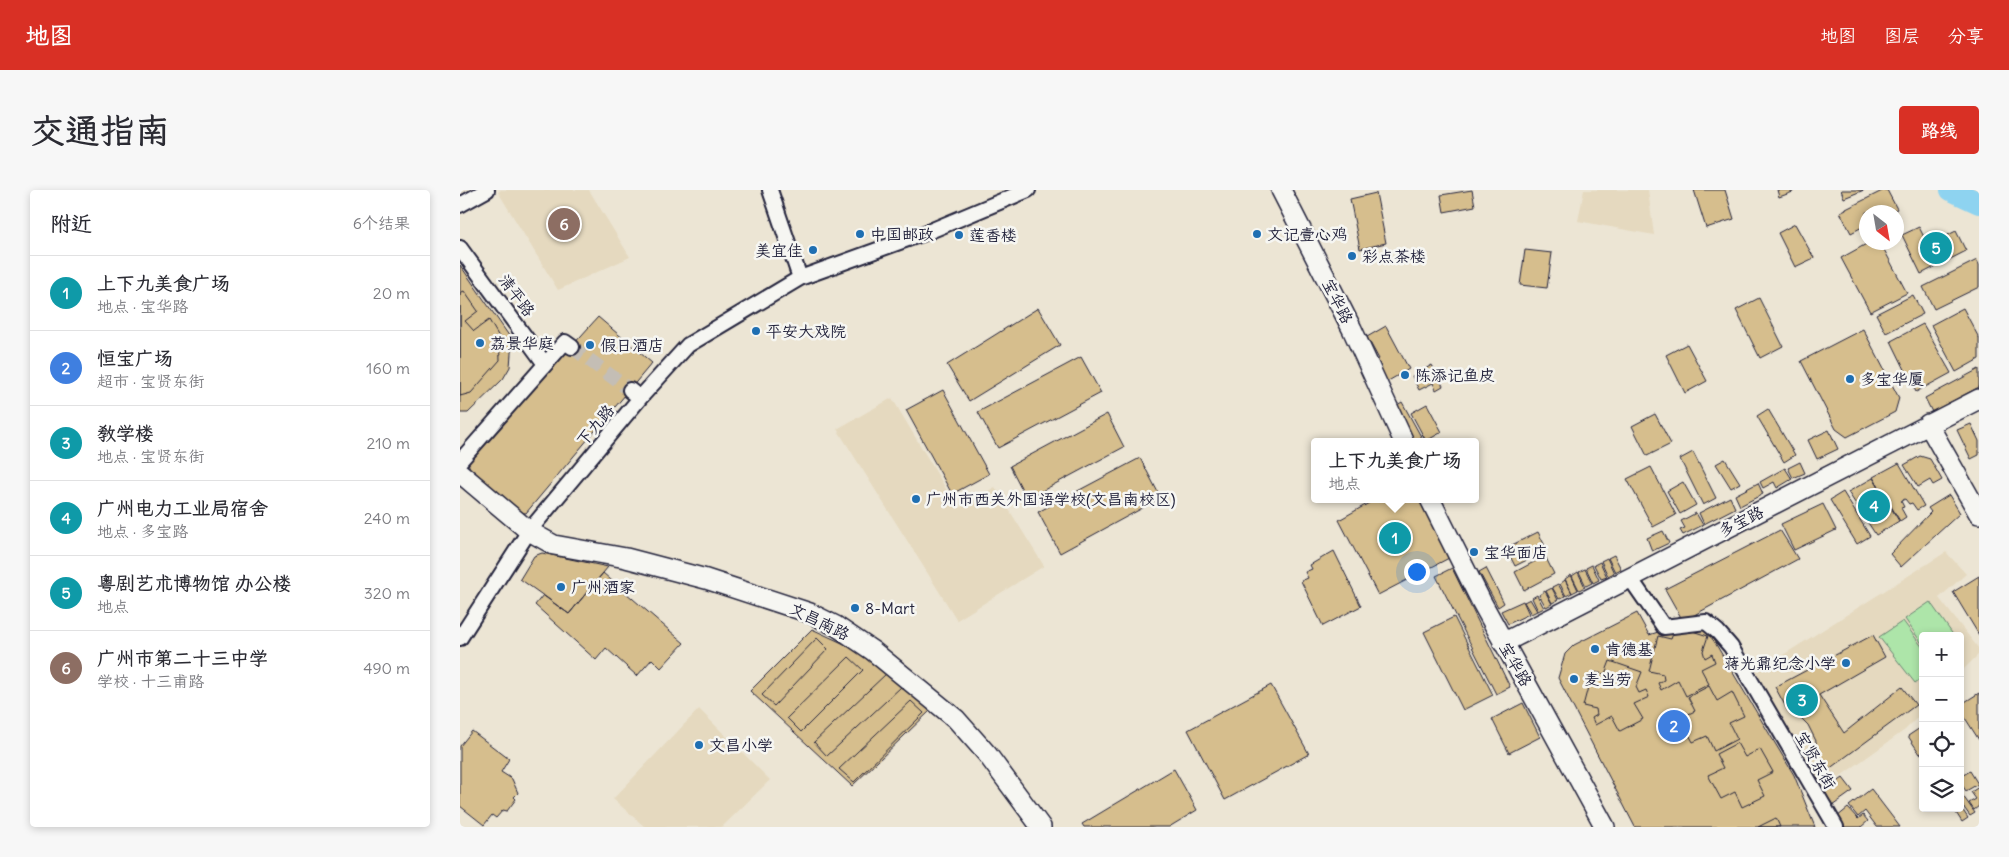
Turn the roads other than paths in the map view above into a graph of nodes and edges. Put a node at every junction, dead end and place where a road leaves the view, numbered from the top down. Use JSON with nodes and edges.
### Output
{"nodes":[{"id":1,"x":487,"y":190,"type":"edge"},
{"id":2,"x":770,"y":190,"type":"edge"},
{"id":3,"x":1028,"y":190,"type":"edge"},
{"id":4,"x":1282,"y":190,"type":"edge"},
{"id":5,"x":460,"y":205,"type":"edge"},
{"id":6,"x":460,"y":248,"type":"edge"},
{"id":7,"x":800,"y":278,"type":"junction"},
{"id":8,"x":568,"y":344,"type":"dead end"},
{"id":9,"x":545,"y":364,"type":"junction"},
{"id":10,"x":1979,"y":398,"type":"edge"},
{"id":11,"x":1928,"y":424,"type":"junction"},
{"id":12,"x":1402,"y":438,"type":"edge"},
{"id":13,"x":460,"y":461,"type":"edge"},
{"id":14,"x":460,"y":473,"type":"edge"},
{"id":15,"x":1432,"y":503,"type":"edge"},
{"id":16,"x":1979,"y":514,"type":"edge"},
{"id":17,"x":529,"y":531,"type":"junction"},
{"id":18,"x":1630,"y":578,"type":"junction"},
{"id":19,"x":460,"y":638,"type":"edge"},
{"id":20,"x":1503,"y":643,"type":"junction"},
{"id":21,"x":1041,"y":827,"type":"edge"},
{"id":22,"x":1605,"y":827,"type":"edge"},
{"id":23,"x":1836,"y":827,"type":"edge"}],
"edges":[{"from":1,"to":5,"type":"street"},
{"from":2,"to":7,"type":"street"},
{"from":3,"to":7,"type":"street","name":"下九路"},
{"from":4,"to":12,"type":"street","name":"宝华路"},
{"from":6,"to":9,"type":"street","name":"清平路"},
{"from":7,"to":17,"type":"street","name":"下九路"},
{"from":8,"to":9,"type":"street"},
{"from":9,"to":13,"type":"street"},
{"from":10,"to":11,"type":"street","name":"多宝路"},
{"from":11,"to":16,"type":"street"},
{"from":11,"to":18,"type":"street","name":"多宝路"},
{"from":14,"to":17,"type":"street","name":"文昌南路"},
{"from":15,"to":20,"type":"street","name":"宝华路"},
{"from":17,"to":19,"type":"street","name":"下九路"},
{"from":17,"to":21,"type":"street","name":"文昌南路"},
{"from":18,"to":20,"type":"street","name":"多宝路"},
{"from":18,"to":23,"type":"street","name":"宝贤东街"},
{"from":20,"to":22,"type":"street","name":"宝华路"}]}
